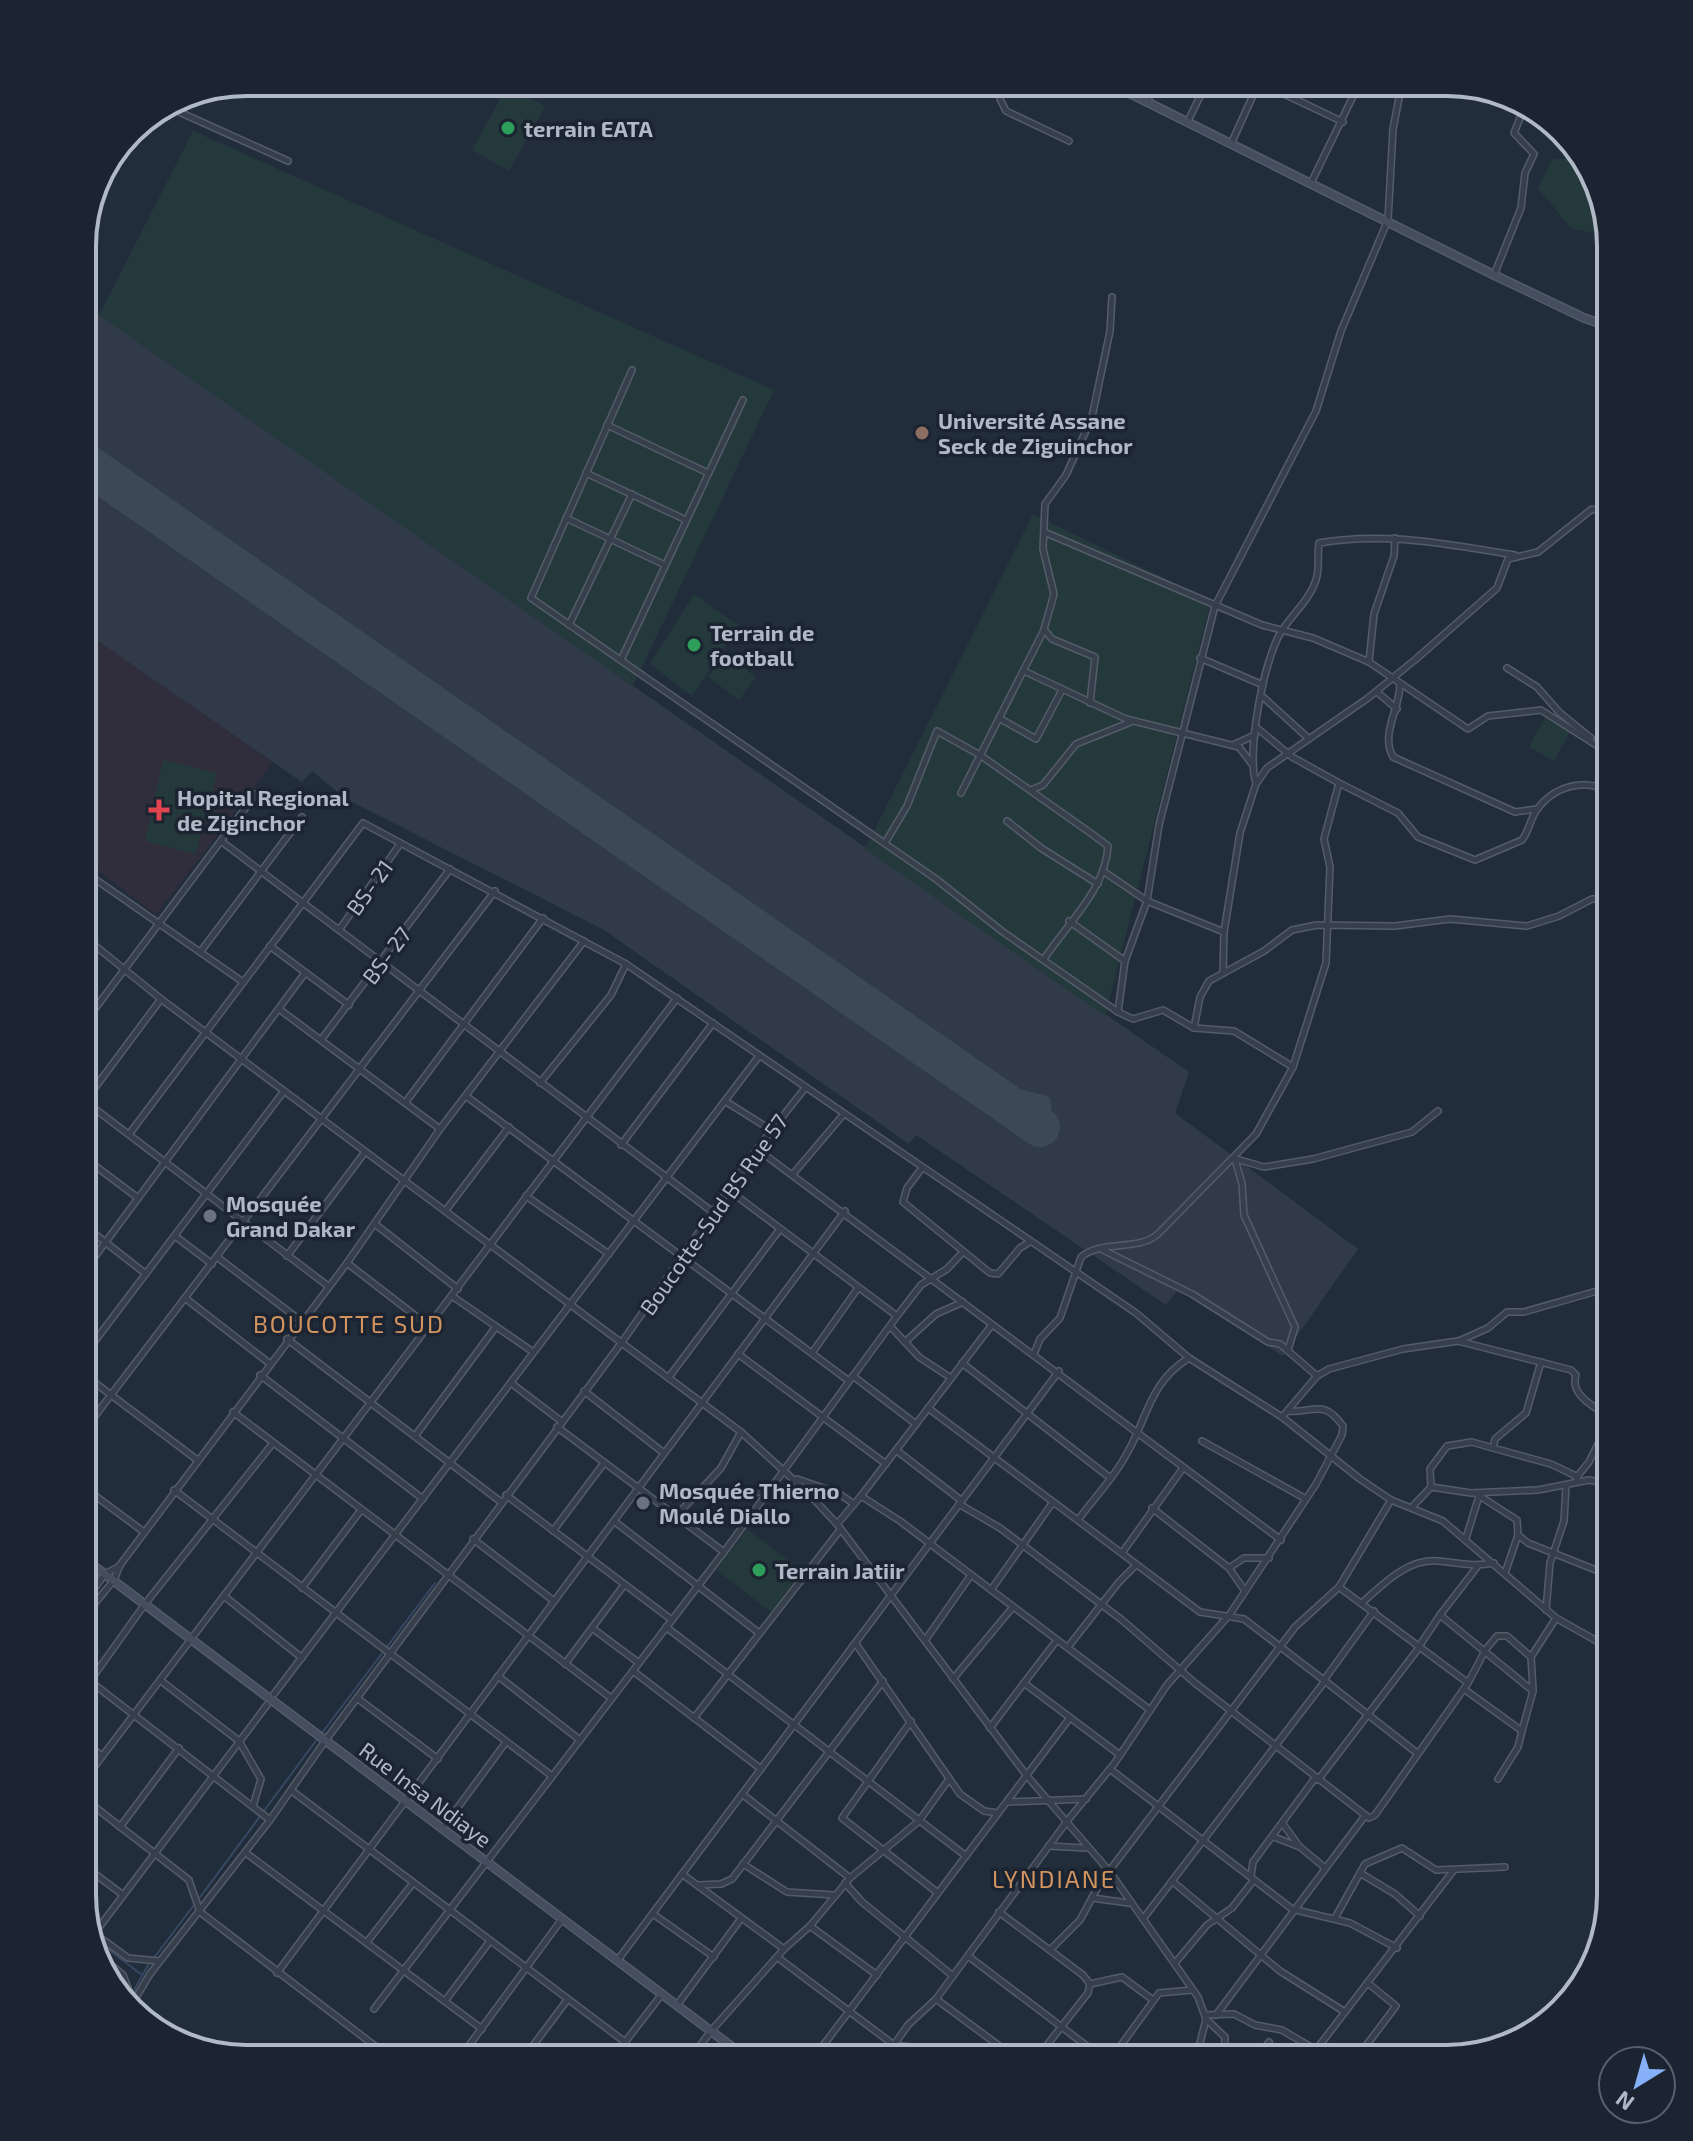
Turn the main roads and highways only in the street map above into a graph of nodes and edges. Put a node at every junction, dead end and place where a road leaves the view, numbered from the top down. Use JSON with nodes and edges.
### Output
{"nodes":[{"id":1,"x":1134,"y":96,"type":"edge"},
{"id":2,"x":1597,"y":321,"type":"edge"},
{"id":3,"x":96,"y":1567,"type":"edge"},
{"id":4,"x":729,"y":2045,"type":"edge"}],
"edges":[{"from":1,"to":2,"type":"main road"},
{"from":3,"to":4,"type":"main road","name":"Rue Insa Ndiaye"}]}
